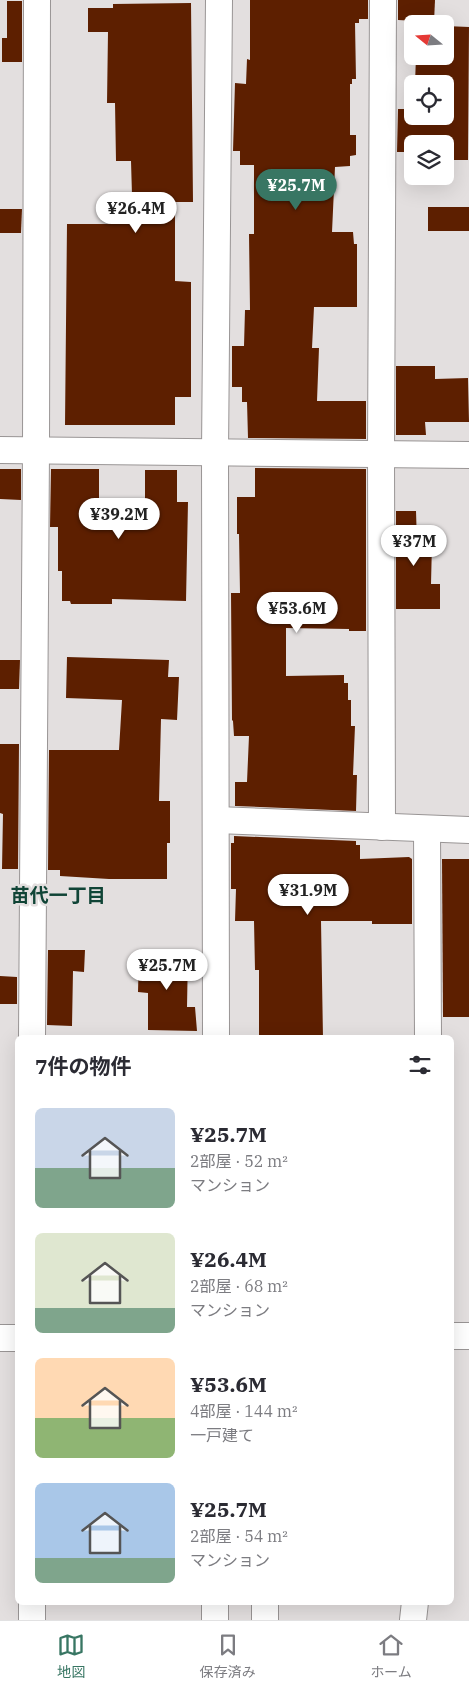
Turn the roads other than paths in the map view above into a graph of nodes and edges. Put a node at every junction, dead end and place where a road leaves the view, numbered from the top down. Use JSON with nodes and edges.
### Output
{"nodes":[{"id":1,"x":37,"y":0,"type":"edge"},
{"id":2,"x":219,"y":0,"type":"edge"},
{"id":3,"x":383,"y":0,"type":"edge"},
{"id":4,"x":0,"y":450,"type":"edge"},
{"id":5,"x":36,"y":450,"type":"junction"},
{"id":6,"x":215,"y":453,"type":"junction"},
{"id":7,"x":381,"y":454,"type":"junction"},
{"id":8,"x":469,"y":454,"type":"edge"},
{"id":9,"x":216,"y":820,"type":"junction"},
{"id":10,"x":382,"y":827,"type":"junction"},
{"id":11,"x":427,"y":829,"type":"junction"},
{"id":12,"x":469,"y":830,"type":"edge"},
{"id":13,"x":32,"y":1035,"type":"edge"},
{"id":14,"x":216,"y":1035,"type":"edge"},
{"id":15,"x":428,"y":1035,"type":"edge"},
{"id":16,"x":454,"y":1336,"type":"edge"},
{"id":17,"x":469,"y":1336,"type":"edge"},
{"id":18,"x":0,"y":1338,"type":"edge"},
{"id":19,"x":15,"y":1338,"type":"edge"},
{"id":20,"x":32,"y":1605,"type":"edge"},
{"id":21,"x":215,"y":1605,"type":"edge"},
{"id":22,"x":265,"y":1605,"type":"edge"},
{"id":23,"x":414,"y":1605,"type":"edge"},
{"id":24,"x":32,"y":1620,"type":"edge"},
{"id":25,"x":215,"y":1620,"type":"edge"},
{"id":26,"x":265,"y":1620,"type":"edge"},
{"id":27,"x":413,"y":1620,"type":"edge"}],
"edges":[{"from":1,"to":5,"type":"street"},
{"from":2,"to":6,"type":"street"},
{"from":3,"to":7,"type":"street"},
{"from":4,"to":5,"type":"street"},
{"from":5,"to":6,"type":"street"},
{"from":5,"to":13,"type":"street"},
{"from":6,"to":7,"type":"street"},
{"from":6,"to":9,"type":"street"},
{"from":7,"to":8,"type":"street"},
{"from":7,"to":10,"type":"street"},
{"from":9,"to":10,"type":"street"},
{"from":9,"to":14,"type":"street"},
{"from":10,"to":11,"type":"street"},
{"from":11,"to":12,"type":"street"},
{"from":11,"to":15,"type":"street"},
{"from":16,"to":17,"type":"street"},
{"from":18,"to":19,"type":"street"},
{"from":20,"to":24,"type":"street"},
{"from":21,"to":25,"type":"street"},
{"from":22,"to":26,"type":"street"},
{"from":23,"to":27,"type":"street"}]}
